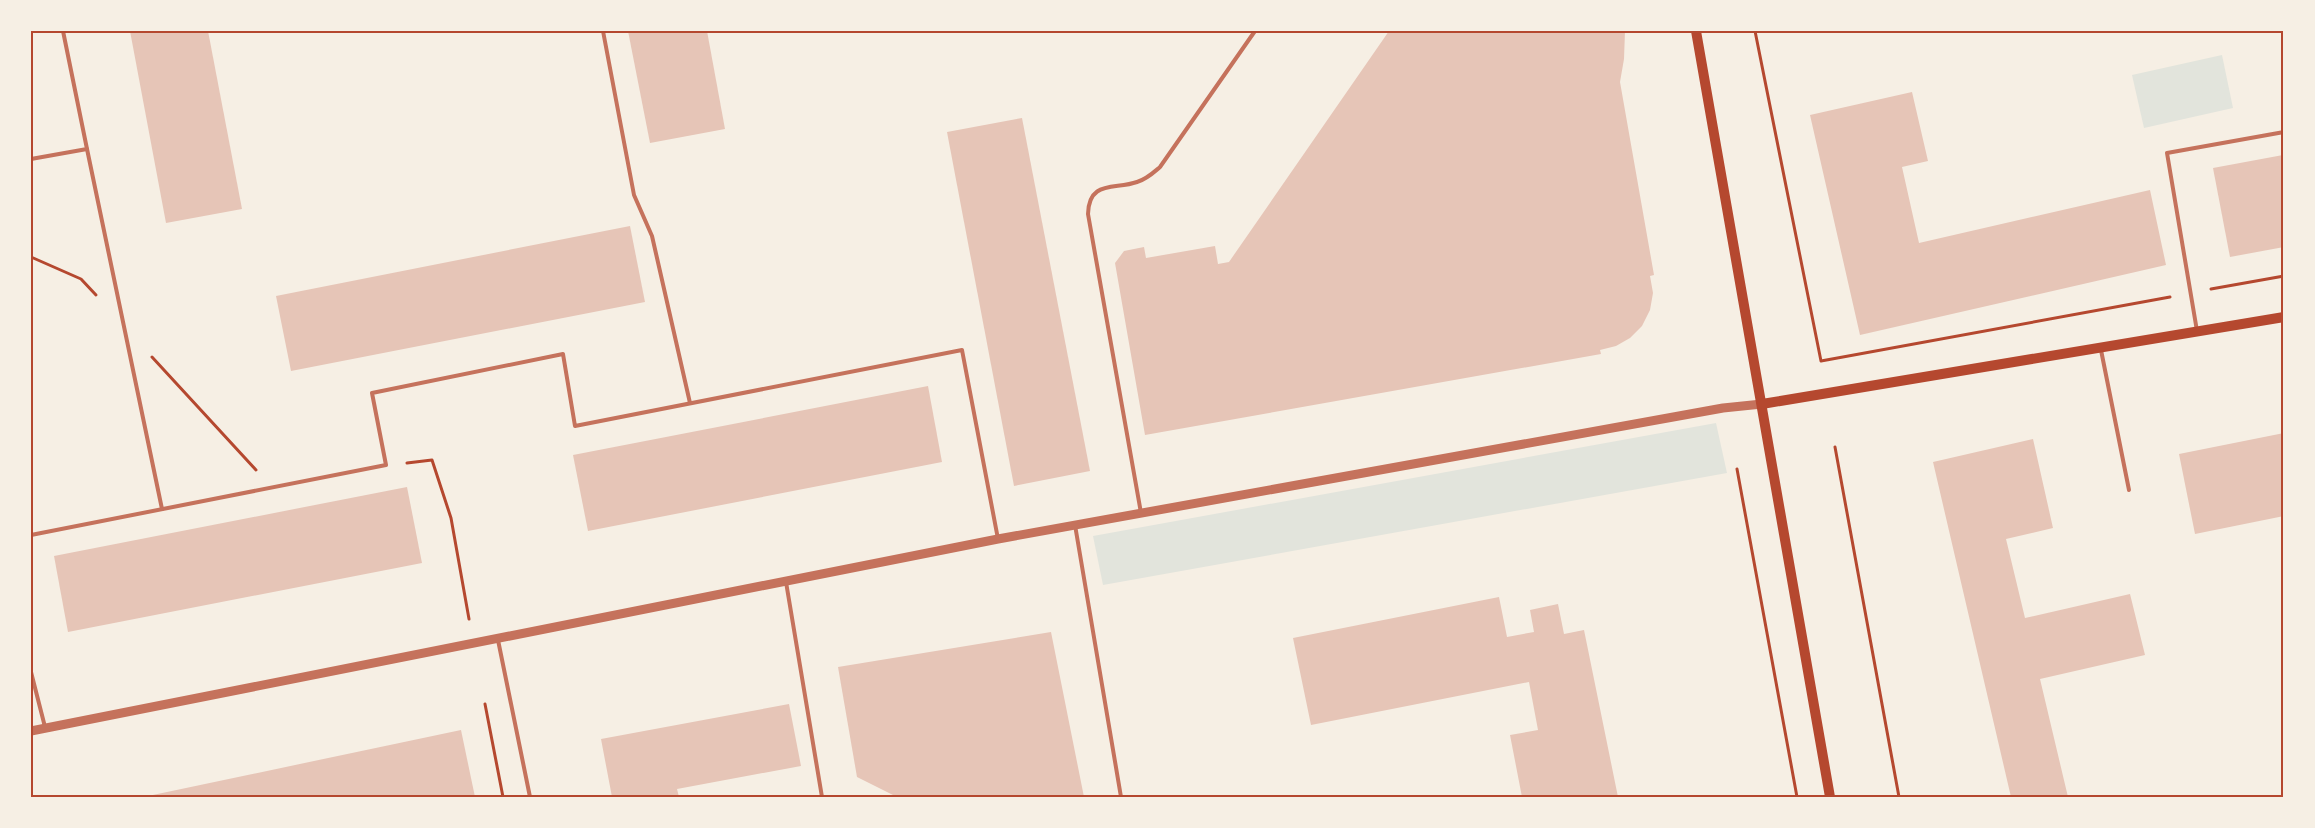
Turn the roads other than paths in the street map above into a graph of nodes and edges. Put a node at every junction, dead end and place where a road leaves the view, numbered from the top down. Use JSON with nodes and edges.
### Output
{"nodes":[{"id":1,"x":63,"y":31,"type":"edge"},
{"id":2,"x":603,"y":31,"type":"edge"},
{"id":3,"x":1255,"y":31,"type":"edge"},
{"id":4,"x":1696,"y":31,"type":"edge"},
{"id":5,"x":2284,"y":132,"type":"edge"},
{"id":6,"x":87,"y":149,"type":"junction"},
{"id":7,"x":31,"y":159,"type":"edge"},
{"id":8,"x":2284,"y":317,"type":"edge"},
{"id":9,"x":2197,"y":331,"type":"junction"},
{"id":10,"x":2100,"y":348,"type":"junction"},
{"id":11,"x":690,"y":403,"type":"junction"},
{"id":12,"x":1762,"y":404,"type":"junction"},
{"id":13,"x":2129,"y":490,"type":"dead end"},
{"id":14,"x":162,"y":509,"type":"junction"},
{"id":15,"x":1141,"y":513,"type":"junction"},
{"id":16,"x":1075,"y":525,"type":"junction"},
{"id":17,"x":31,"y":535,"type":"edge"},
{"id":18,"x":998,"y":538,"type":"junction"},
{"id":19,"x":786,"y":581,"type":"junction"},
{"id":20,"x":498,"y":638,"type":"junction"},
{"id":21,"x":31,"y":672,"type":"edge"},
{"id":22,"x":45,"y":727,"type":"junction"},
{"id":23,"x":31,"y":731,"type":"edge"},
{"id":24,"x":530,"y":797,"type":"edge"},
{"id":25,"x":822,"y":797,"type":"edge"},
{"id":26,"x":1121,"y":797,"type":"edge"},
{"id":27,"x":1830,"y":797,"type":"edge"}],
"edges":[{"from":1,"to":6,"type":"lane"},
{"from":2,"to":11,"type":"lane"},
{"from":3,"to":15,"type":"lane"},
{"from":4,"to":12,"type":"main road"},
{"from":5,"to":9,"type":"lane"},
{"from":6,"to":7,"type":"lane"},
{"from":6,"to":14,"type":"lane"},
{"from":8,"to":9,"type":"main road"},
{"from":9,"to":10,"type":"main road"},
{"from":10,"to":12,"type":"main road"},
{"from":10,"to":13,"type":"lane"},
{"from":11,"to":14,"type":"lane"},
{"from":11,"to":18,"type":"lane"},
{"from":12,"to":15,"type":"street"},
{"from":12,"to":27,"type":"main road"},
{"from":14,"to":17,"type":"lane"},
{"from":15,"to":16,"type":"street"},
{"from":16,"to":18,"type":"street"},
{"from":16,"to":26,"type":"lane"},
{"from":18,"to":19,"type":"street"},
{"from":19,"to":20,"type":"street"},
{"from":19,"to":25,"type":"lane"},
{"from":20,"to":22,"type":"street"},
{"from":20,"to":24,"type":"lane"},
{"from":21,"to":22,"type":"lane"},
{"from":22,"to":23,"type":"street"}]}
